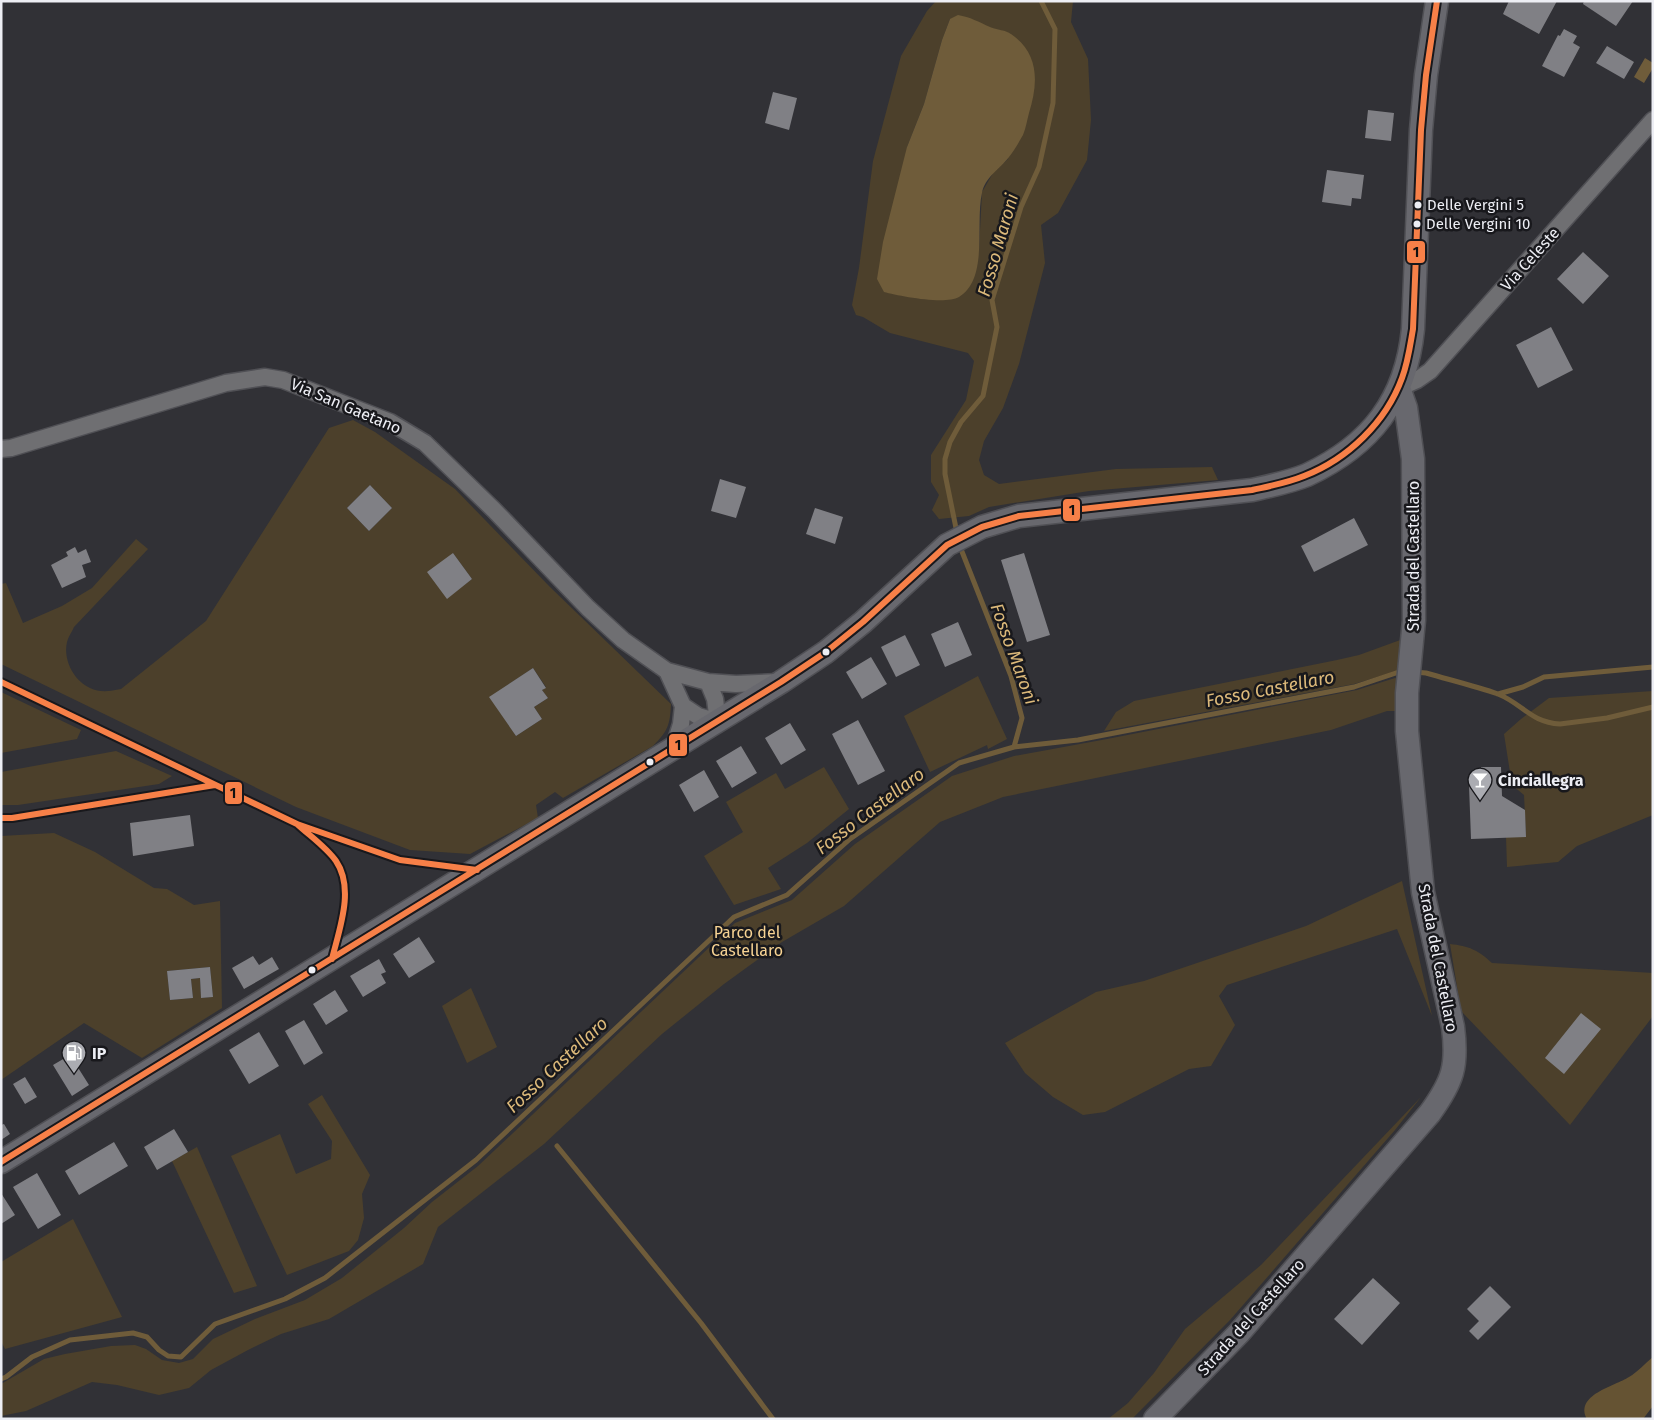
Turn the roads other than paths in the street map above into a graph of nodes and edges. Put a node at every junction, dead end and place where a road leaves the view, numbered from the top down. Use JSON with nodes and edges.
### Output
{"nodes":[{"id":1,"x":1437,"y":1,"type":"edge"},
{"id":2,"x":1653,"y":120,"type":"edge"},
{"id":3,"x":1399,"y":388,"type":"junction"},
{"id":4,"x":1,"y":449,"type":"edge"},
{"id":5,"x":667,"y":671,"type":"junction"},
{"id":6,"x":708,"y":682,"type":"junction"},
{"id":7,"x":781,"y":682,"type":"junction"},
{"id":8,"x":683,"y":706,"type":"junction"},
{"id":9,"x":718,"y":722,"type":"junction"},
{"id":10,"x":673,"y":750,"type":"junction"},
{"id":11,"x":1,"y":1162,"type":"edge"},
{"id":12,"x":1155,"y":1419,"type":"edge"}],
"edges":[{"from":1,"to":3,"type":"main road"},
{"from":2,"to":3,"type":"street","name":"Via Celeste"},
{"from":3,"to":7,"type":"main road"},
{"from":3,"to":12,"type":"main road","name":"Strada del Castellaro"},
{"from":4,"to":5,"type":"street","name":"Via San Gaetano"},
{"from":5,"to":6,"type":"street","name":"Via San Gaetano"},
{"from":5,"to":8,"type":"street"},
{"from":6,"to":7,"type":"street","name":"Via San Gaetano"},
{"from":6,"to":9,"type":"street"},
{"from":7,"to":9,"type":"main road"},
{"from":8,"to":9,"type":"street"},
{"from":8,"to":10,"type":"street"},
{"from":9,"to":10,"type":"main road"},
{"from":10,"to":11,"type":"main road"}]}
